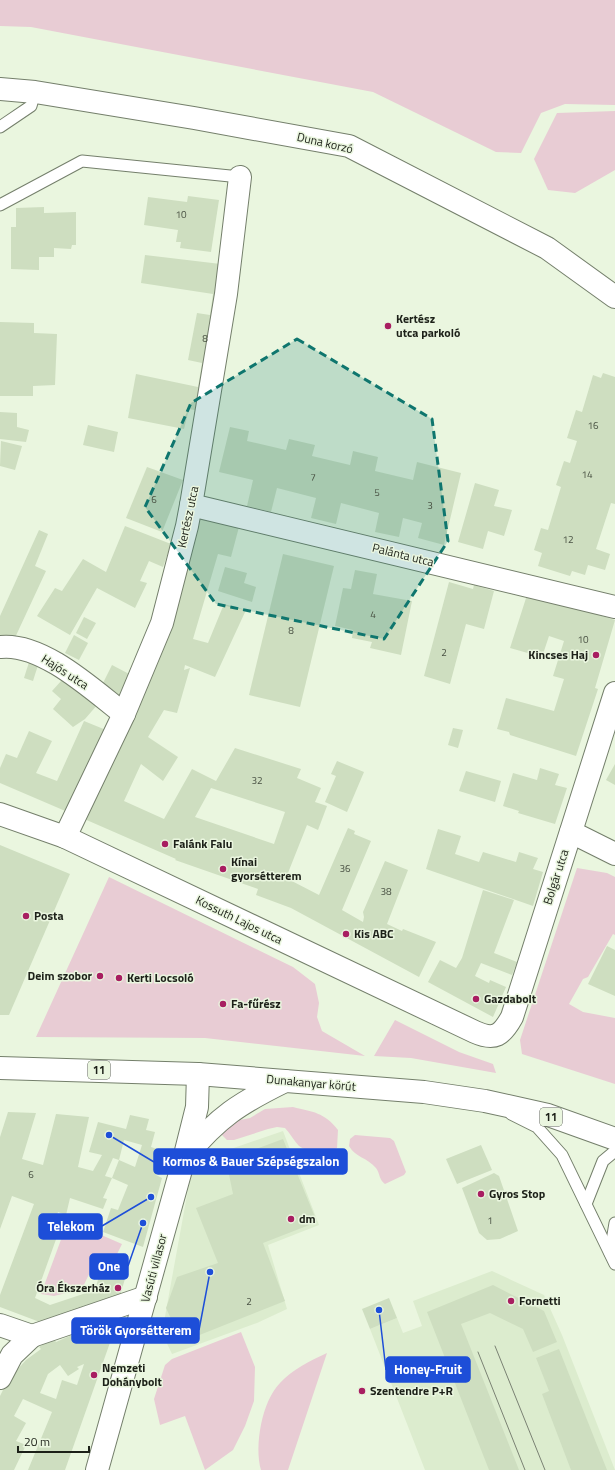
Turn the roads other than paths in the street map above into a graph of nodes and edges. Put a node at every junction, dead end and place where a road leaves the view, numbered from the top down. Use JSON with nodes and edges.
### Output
{"nodes":[{"id":1,"x":0,"y":89,"type":"edge"},
{"id":2,"x":35,"y":92,"type":"junction"},
{"id":3,"x":0,"y":127,"type":"edge"},
{"id":4,"x":240,"y":177,"type":"joint"},
{"id":5,"x":0,"y":205,"type":"edge"},
{"id":6,"x":615,"y":296,"type":"edge"},
{"id":7,"x":191,"y":505,"type":"junction"},
{"id":8,"x":615,"y":607,"type":"edge"},
{"id":9,"x":0,"y":647,"type":"edge"},
{"id":10,"x":615,"y":693,"type":"edge"},
{"id":11,"x":124,"y":714,"type":"junction"},
{"id":12,"x":0,"y":814,"type":"edge"},
{"id":13,"x":571,"y":832,"type":"junction"},
{"id":14,"x":65,"y":837,"type":"junction"},
{"id":15,"x":615,"y":854,"type":"edge"},
{"id":16,"x":475,"y":1032,"type":"joint"},
{"id":17,"x":0,"y":1068,"type":"edge"},
{"id":18,"x":198,"y":1074,"type":"junction"},
{"id":19,"x":285,"y":1081,"type":"junction"},
{"id":20,"x":485,"y":1101,"type":"junction"},
{"id":21,"x":615,"y":1139,"type":"edge"},
{"id":22,"x":615,"y":1151,"type":"edge"},
{"id":23,"x":184,"y":1159,"type":"junction"},
{"id":24,"x":586,"y":1204,"type":"junction"},
{"id":25,"x":615,"y":1223,"type":"edge"},
{"id":26,"x":613,"y":1258,"type":"edge"},
{"id":27,"x":146,"y":1297,"type":"junction"},
{"id":28,"x":0,"y":1325,"type":"edge"},
{"id":29,"x":32,"y":1336,"type":"junction"},
{"id":30,"x":0,"y":1378,"type":"edge"},
{"id":31,"x":97,"y":1470,"type":"edge"}],
"edges":[{"from":1,"to":2,"type":"street","name":"Duna korzó"},
{"from":2,"to":3,"type":"lane"},
{"from":2,"to":6,"type":"street","name":"Duna korzó"},
{"from":4,"to":5,"type":"lane"},
{"from":4,"to":7,"type":"street","name":"Kertész utca"},
{"from":7,"to":8,"type":"street","name":"Palánta utca"},
{"from":7,"to":11,"type":"street","name":"Kertész utca"},
{"from":9,"to":11,"type":"street","name":"Hajós utca"},
{"from":10,"to":13,"type":"street","name":"Bolgár utca"},
{"from":11,"to":14,"type":"street","name":"Kertész utca"},
{"from":12,"to":14,"type":"street","name":"Kossuth Lajos utca"},
{"from":13,"to":15,"type":"street"},
{"from":13,"to":16,"type":"street","name":"Bolgár utca"},
{"from":14,"to":16,"type":"street","name":"Kossuth Lajos utca"},
{"from":17,"to":18,"type":"street","name":"Dunakanyar körút","number":"11"},
{"from":18,"to":19,"type":"street","name":"Dunakanyar körút","number":"11"},
{"from":18,"to":23,"type":"street","name":"Vasúti villasor"},
{"from":19,"to":20,"type":"street","name":"Dunakanyar körút","number":"11"},
{"from":19,"to":23,"type":"street","name":"Vasúti villasor"},
{"from":20,"to":21,"type":"street","name":"Dunakanyar körút","number":"11"},
{"from":20,"to":24,"type":"lane"},
{"from":22,"to":24,"type":"lane"},
{"from":23,"to":27,"type":"street","name":"Vasúti villasor"},
{"from":24,"to":26,"type":"lane"},
{"from":25,"to":26,"type":"lane"},
{"from":27,"to":29,"type":"street"},
{"from":27,"to":31,"type":"street","name":"Vasúti villasor"},
{"from":28,"to":29,"type":"street"},
{"from":29,"to":30,"type":"street"}]}
